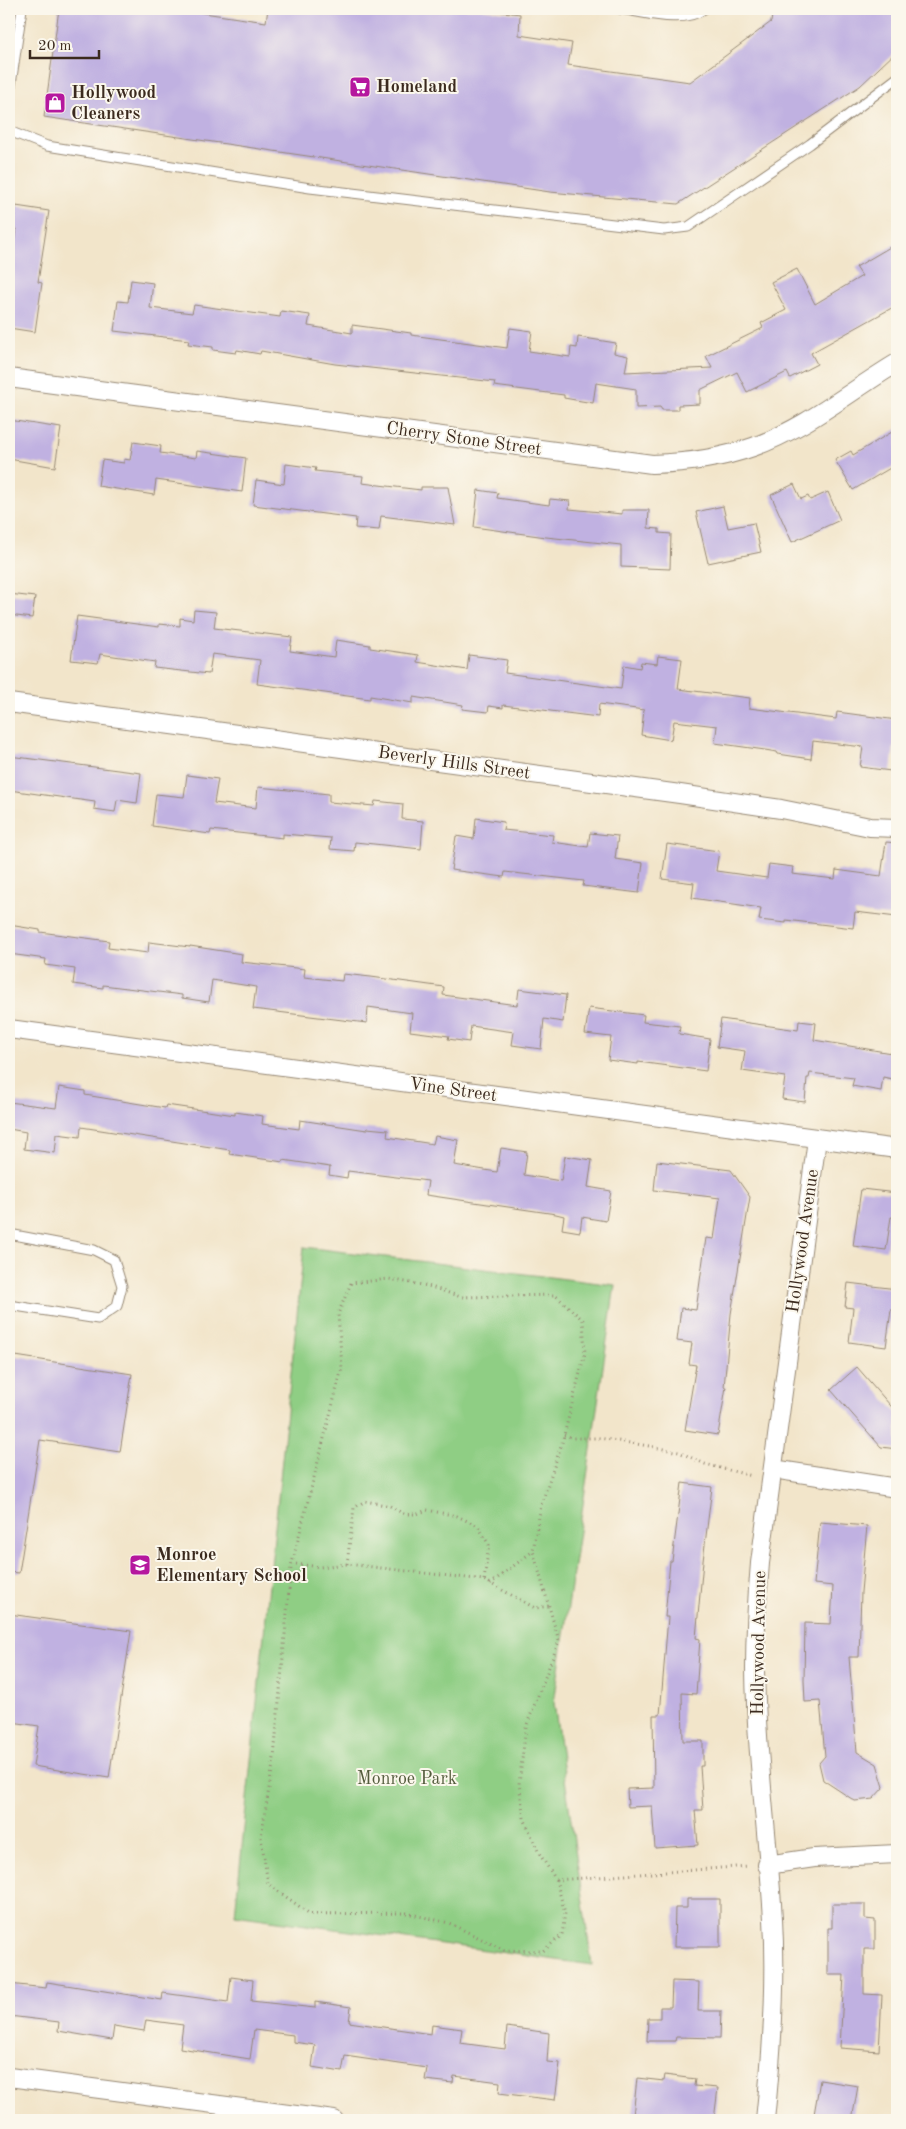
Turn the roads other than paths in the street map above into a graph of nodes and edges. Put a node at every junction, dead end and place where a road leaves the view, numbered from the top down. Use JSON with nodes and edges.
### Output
{"nodes":[{"id":1,"x":22,"y":9,"type":"edge"},
{"id":2,"x":620,"y":9,"type":"edge"},
{"id":3,"x":704,"y":9,"type":"edge"},
{"id":4,"x":897,"y":78,"type":"edge"},
{"id":5,"x":9,"y":98,"type":"edge"},
{"id":6,"x":9,"y":131,"type":"edge"},
{"id":7,"x":897,"y":363,"type":"edge"},
{"id":8,"x":9,"y":378,"type":"edge"},
{"id":9,"x":9,"y":703,"type":"edge"},
{"id":10,"x":897,"y":828,"type":"edge"},
{"id":11,"x":9,"y":1029,"type":"edge"},
{"id":12,"x":818,"y":1139,"type":"junction"},
{"id":13,"x":897,"y":1149,"type":"edge"},
{"id":14,"x":9,"y":1234,"type":"edge"},
{"id":15,"x":9,"y":1305,"type":"edge"},
{"id":16,"x":772,"y":1475,"type":"junction"},
{"id":17,"x":897,"y":1488,"type":"edge"},
{"id":18,"x":897,"y":1854,"type":"edge"},
{"id":19,"x":767,"y":1865,"type":"junction"},
{"id":20,"x":9,"y":2077,"type":"edge"},
{"id":21,"x":334,"y":2120,"type":"edge"},
{"id":22,"x":765,"y":2120,"type":"edge"}],
"edges":[{"from":1,"to":5,"type":"lane"},
{"from":2,"to":3,"type":"lane"},
{"from":4,"to":6,"type":"lane"},
{"from":7,"to":8,"type":"street","name":"Cherry Stone Street"},
{"from":9,"to":10,"type":"street","name":"Beverly Hills Street"},
{"from":11,"to":12,"type":"street","name":"Vine Street"},
{"from":12,"to":13,"type":"street","name":"Vine Street"},
{"from":12,"to":16,"type":"street","name":"Hollywood Avenue"},
{"from":14,"to":15,"type":"lane"},
{"from":16,"to":17,"type":"street"},
{"from":16,"to":19,"type":"street","name":"Hollywood Avenue"},
{"from":18,"to":19,"type":"street"},
{"from":19,"to":22,"type":"street","name":"Hollywood Avenue"},
{"from":20,"to":21,"type":"street"}]}
